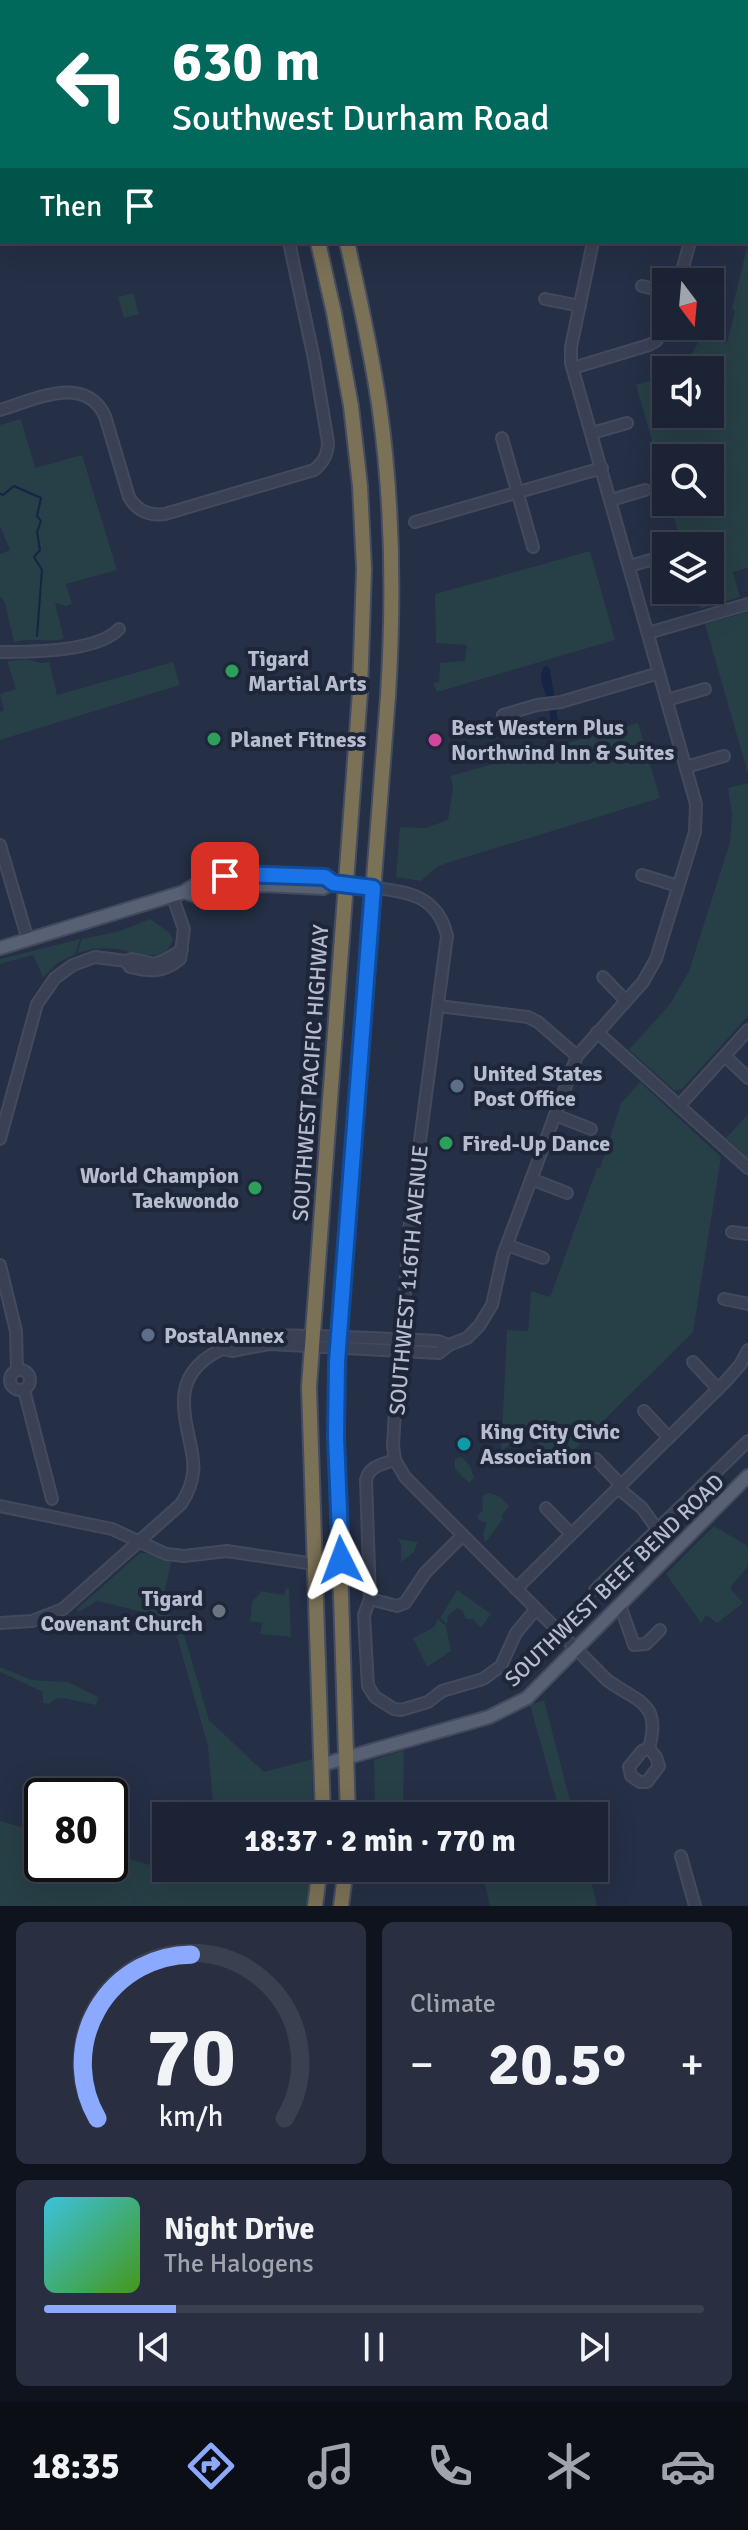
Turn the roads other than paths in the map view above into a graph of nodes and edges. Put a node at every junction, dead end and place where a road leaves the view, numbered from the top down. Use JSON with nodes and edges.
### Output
{"nodes":[{"id":1,"x":289,"y":244,"type":"edge"},
{"id":2,"x":318,"y":244,"type":"edge"},
{"id":3,"x":347,"y":244,"type":"edge"},
{"id":4,"x":593,"y":244,"type":"edge"},
{"id":5,"x":689,"y":244,"type":"edge"},
{"id":6,"x":683,"y":268,"type":"edge"},
{"id":7,"x":642,"y":286,"type":"dead end"},
{"id":8,"x":652,"y":288,"type":"edge"},
{"id":9,"x":545,"y":299,"type":"dead end"},
{"id":10,"x":580,"y":306,"type":"junction"},
{"id":11,"x":657,"y":340,"type":"edge"},
{"id":12,"x":573,"y":368,"type":"junction"},
{"id":13,"x":0,"y":410,"type":"edge"},
{"id":14,"x":627,"y":423,"type":"dead end"},
{"id":15,"x":592,"y":433,"type":"junction"},
{"id":16,"x":502,"y":438,"type":"dead end"},
{"id":17,"x":602,"y":468,"type":"junction"},
{"id":18,"x":645,"y":490,"type":"dead end"},
{"id":19,"x":518,"y":492,"type":"junction"},
{"id":20,"x":611,"y":500,"type":"junction"},
{"id":21,"x":415,"y":522,"type":"dead end"},
{"id":22,"x":533,"y":547,"type":"dead end"},
{"id":23,"x":652,"y":560,"type":"edge"},
{"id":24,"x":629,"y":566,"type":"junction"},
{"id":25,"x":748,"y":604,"type":"edge"},
{"id":26,"x":119,"y":629,"type":"dead end"},
{"id":27,"x":648,"y":633,"type":"junction"},
{"id":28,"x":0,"y":652,"type":"edge"},
{"id":29,"x":659,"y":673,"type":"junction"},
{"id":30,"x":705,"y":689,"type":"dead end"},
{"id":31,"x":667,"y":700,"type":"junction"},
{"id":32,"x":503,"y":715,"type":"dead end"},
{"id":33,"x":724,"y":756,"type":"dead end"},
{"id":34,"x":686,"y":767,"type":"junction"},
{"id":35,"x":0,"y":845,"type":"edge"},
{"id":36,"x":642,"y":875,"type":"dead end"},
{"id":37,"x":340,"y":884,"type":"junction"},
{"id":38,"x":678,"y":886,"type":"junction"},
{"id":39,"x":373,"y":888,"type":"junction"},
{"id":40,"x":178,"y":893,"type":"junction"},
{"id":41,"x":28,"y":940,"type":"junction"},
{"id":42,"x":0,"y":948,"type":"edge"},
{"id":43,"x":603,"y":977,"type":"dead end"},
{"id":44,"x":626,"y":1001,"type":"junction"},
{"id":45,"x":438,"y":1006,"type":"junction"},
{"id":46,"x":748,"y":1030,"type":"edge"},
{"id":47,"x":597,"y":1032,"type":"junction"},
{"id":48,"x":577,"y":1056,"type":"junction"},
{"id":49,"x":725,"y":1056,"type":"junction"},
{"id":50,"x":748,"y":1078,"type":"edge"},
{"id":51,"x":679,"y":1106,"type":"junction"},
{"id":52,"x":555,"y":1115,"type":"junction"},
{"id":53,"x":591,"y":1129,"type":"dead end"},
{"id":54,"x":0,"y":1139,"type":"edge"},
{"id":55,"x":748,"y":1168,"type":"edge"},
{"id":56,"x":531,"y":1179,"type":"junction"},
{"id":57,"x":567,"y":1193,"type":"dead end"},
{"id":58,"x":732,"y":1232,"type":"dead end"},
{"id":59,"x":748,"y":1234,"type":"edge"},
{"id":60,"x":507,"y":1245,"type":"junction"},
{"id":61,"x":543,"y":1258,"type":"dead end"},
{"id":62,"x":0,"y":1265,"type":"edge"},
{"id":63,"x":724,"y":1299,"type":"dead end"},
{"id":64,"x":748,"y":1304,"type":"edge"},
{"id":65,"x":401,"y":1339,"type":"junction"},
{"id":66,"x":312,"y":1341,"type":"junction"},
{"id":67,"x":338,"y":1342,"type":"junction"},
{"id":68,"x":449,"y":1345,"type":"junction"},
{"id":69,"x":748,"y":1350,"type":"edge"},
{"id":70,"x":398,"y":1352,"type":"junction"},
{"id":71,"x":693,"y":1362,"type":"dead end"},
{"id":72,"x":17,"y":1370,"type":"junction"},
{"id":73,"x":5,"y":1386,"type":"edge"},
{"id":74,"x":718,"y":1389,"type":"junction"},
{"id":75,"x":24,"y":1390,"type":"junction"},
{"id":76,"x":644,"y":1411,"type":"dead end"},
{"id":77,"x":668,"y":1437,"type":"junction"},
{"id":78,"x":748,"y":1441,"type":"edge"},
{"id":79,"x":596,"y":1459,"type":"dead end"},
{"id":80,"x":395,"y":1460,"type":"junction"},
{"id":81,"x":748,"y":1476,"type":"edge"},
{"id":82,"x":619,"y":1487,"type":"junction"},
{"id":83,"x":52,"y":1499,"type":"dead end"},
{"id":84,"x":0,"y":1506,"type":"edge"},
{"id":85,"x":546,"y":1508,"type":"dead end"},
{"id":86,"x":657,"y":1529,"type":"junction"},
{"id":87,"x":571,"y":1534,"type":"junction"},
{"id":88,"x":463,"y":1535,"type":"junction"},
{"id":89,"x":142,"y":1541,"type":"junction"},
{"id":90,"x":314,"y":1564,"type":"junction"},
{"id":91,"x":516,"y":1589,"type":"junction"},
{"id":92,"x":595,"y":1590,"type":"dead end"},
{"id":93,"x":370,"y":1599,"type":"junction"},
{"id":94,"x":620,"y":1605,"type":"junction"},
{"id":95,"x":536,"y":1609,"type":"junction"},
{"id":96,"x":0,"y":1623,"type":"edge"},
{"id":97,"x":660,"y":1630,"type":"dead end"},
{"id":98,"x":576,"y":1650,"type":"junction"},
{"id":99,"x":649,"y":1748,"type":"dead end"},
{"id":100,"x":347,"y":1757,"type":"junction"},
{"id":101,"x":321,"y":1765,"type":"junction"},
{"id":102,"x":322,"y":1802,"type":"edge"},
{"id":103,"x":348,"y":1802,"type":"edge"},
{"id":104,"x":681,"y":1856,"type":"dead end"},
{"id":105,"x":318,"y":1882,"type":"edge"},
{"id":106,"x":344,"y":1882,"type":"edge"},
{"id":107,"x":315,"y":1906,"type":"edge"},
{"id":108,"x":341,"y":1906,"type":"edge"},
{"id":109,"x":695,"y":1906,"type":"edge"}],
"edges":[{"from":1,"to":13,"type":"street"},
{"from":2,"to":37,"type":"highway","name":"SOUTHWEST PACIFIC HIGHWAY"},
{"from":3,"to":39,"type":"highway"},
{"from":4,"to":10,"type":"street"},
{"from":5,"to":6,"type":"street"},
{"from":7,"to":8,"type":"street"},
{"from":9,"to":10,"type":"street"},
{"from":10,"to":12,"type":"street"},
{"from":11,"to":12,"type":"street"},
{"from":12,"to":15,"type":"street"},
{"from":14,"to":15,"type":"street"},
{"from":15,"to":17,"type":"street"},
{"from":16,"to":19,"type":"street"},
{"from":17,"to":19,"type":"street"},
{"from":17,"to":20,"type":"street"},
{"from":18,"to":20,"type":"street"},
{"from":19,"to":21,"type":"street"},
{"from":19,"to":22,"type":"street"},
{"from":20,"to":24,"type":"street"},
{"from":23,"to":24,"type":"street"},
{"from":24,"to":27,"type":"street"},
{"from":25,"to":27,"type":"street"},
{"from":26,"to":28,"type":"street"},
{"from":27,"to":29,"type":"street"},
{"from":29,"to":31,"type":"street"},
{"from":29,"to":32,"type":"street"},
{"from":30,"to":31,"type":"street"},
{"from":31,"to":34,"type":"street"},
{"from":33,"to":34,"type":"street"},
{"from":34,"to":38,"type":"street"},
{"from":35,"to":41,"type":"street"},
{"from":36,"to":38,"type":"street"},
{"from":37,"to":39,"type":"main road"},
{"from":37,"to":40,"type":"main road"},
{"from":37,"to":66,"type":"highway","name":"SOUTHWEST PACIFIC HIGHWAY"},
{"from":38,"to":44,"type":"street"},
{"from":39,"to":45,"type":"street","name":"SOUTHWEST 116TH AVENUE"},
{"from":39,"to":67,"type":"highway"},
{"from":40,"to":41,"type":"main road"},
{"from":40,"to":54,"type":"street"},
{"from":41,"to":42,"type":"main road"},
{"from":43,"to":44,"type":"street"},
{"from":44,"to":47,"type":"street"},
{"from":45,"to":48,"type":"street"},
{"from":45,"to":65,"type":"street","name":"SOUTHWEST 116TH AVENUE"},
{"from":46,"to":49,"type":"street"},
{"from":47,"to":48,"type":"street"},
{"from":47,"to":51,"type":"street"},
{"from":48,"to":52,"type":"street"},
{"from":49,"to":50,"type":"street"},
{"from":49,"to":51,"type":"street"},
{"from":51,"to":55,"type":"street"},
{"from":52,"to":53,"type":"street"},
{"from":52,"to":56,"type":"street"},
{"from":56,"to":57,"type":"street"},
{"from":56,"to":60,"type":"street"},
{"from":58,"to":59,"type":"street"},
{"from":60,"to":61,"type":"street"},
{"from":60,"to":68,"type":"street"},
{"from":62,"to":72,"type":"street"},
{"from":63,"to":64,"type":"street"},
{"from":65,"to":67,"type":"street"},
{"from":65,"to":68,"type":"street"},
{"from":65,"to":70,"type":"street","name":"SOUTHWEST 116TH AVENUE"},
{"from":66,"to":67,"type":"street"},
{"from":66,"to":89,"type":"street"},
{"from":66,"to":90,"type":"highway","name":"SOUTHWEST PACIFIC HIGHWAY"},
{"from":67,"to":70,"type":"street"},
{"from":67,"to":100,"type":"highway"},
{"from":68,"to":70,"type":"street"},
{"from":69,"to":74,"type":"street"},
{"from":70,"to":80,"type":"street","name":"SOUTHWEST 116TH AVENUE"},
{"from":71,"to":74,"type":"street"},
{"from":72,"to":73,"type":"street"},
{"from":72,"to":75,"type":"street"},
{"from":73,"to":75,"type":"street"},
{"from":74,"to":77,"type":"street"},
{"from":75,"to":83,"type":"street"},
{"from":76,"to":77,"type":"street"},
{"from":77,"to":82,"type":"street"},
{"from":78,"to":86,"type":"street"},
{"from":79,"to":82,"type":"street"},
{"from":80,"to":88,"type":"street"},
{"from":80,"to":93,"type":"street"},
{"from":81,"to":94,"type":"main road","name":"SOUTHWEST BEEF BEND ROAD"},
{"from":82,"to":86,"type":"street"},
{"from":82,"to":87,"type":"street"},
{"from":84,"to":89,"type":"street"},
{"from":85,"to":87,"type":"street"},
{"from":86,"to":92,"type":"street"},
{"from":87,"to":91,"type":"street"},
{"from":88,"to":91,"type":"street"},
{"from":88,"to":93,"type":"street"},
{"from":89,"to":90,"type":"street"},
{"from":89,"to":96,"type":"street"},
{"from":90,"to":101,"type":"highway","name":"SOUTHWEST PACIFIC HIGHWAY"},
{"from":91,"to":95,"type":"street"},
{"from":93,"to":95,"type":"street"},
{"from":94,"to":97,"type":"street"},
{"from":94,"to":98,"type":"main road","name":"SOUTHWEST BEEF BEND ROAD"},
{"from":95,"to":98,"type":"street"},
{"from":98,"to":99,"type":"street"},
{"from":98,"to":100,"type":"main road","name":"SOUTHWEST BEEF BEND ROAD"},
{"from":100,"to":101,"type":"main road","name":"SOUTHWEST BEEF BEND ROAD"},
{"from":100,"to":103,"type":"highway"},
{"from":101,"to":102,"type":"highway","name":"SOUTHWEST PACIFIC HIGHWAY"},
{"from":104,"to":109,"type":"street"},
{"from":105,"to":107,"type":"highway"},
{"from":106,"to":108,"type":"highway"}]}
